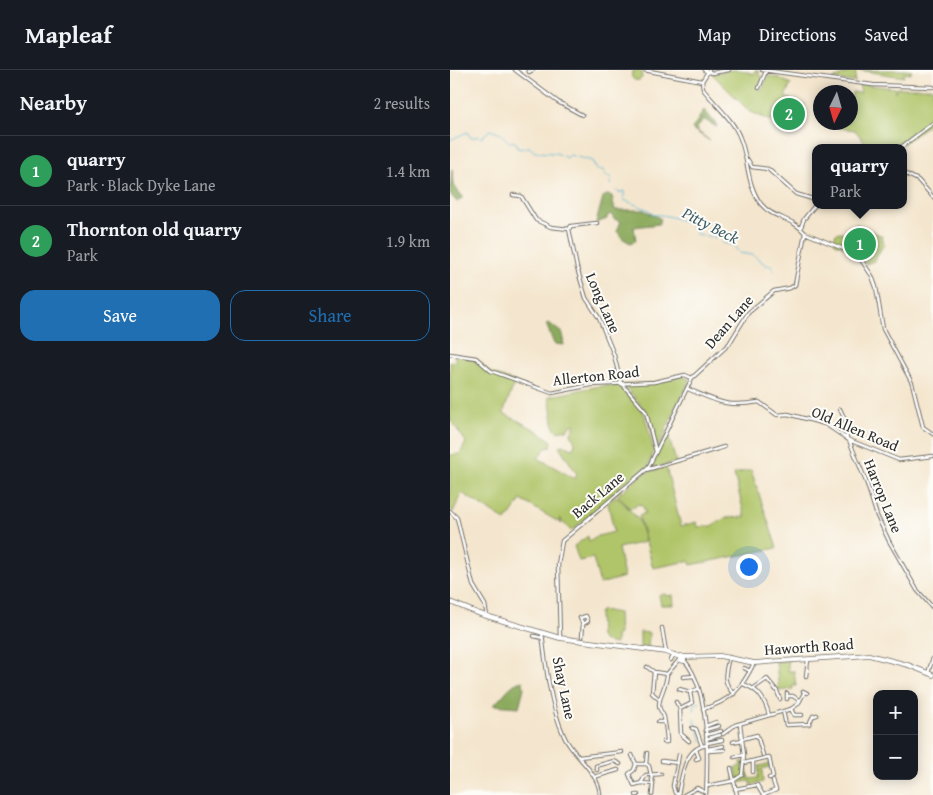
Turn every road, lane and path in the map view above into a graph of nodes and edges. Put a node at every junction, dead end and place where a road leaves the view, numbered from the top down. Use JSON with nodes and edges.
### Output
{"nodes":[{"id":1,"x":515,"y":70,"type":"edge"},
{"id":2,"x":528,"y":70,"type":"edge"},
{"id":3,"x":532,"y":70,"type":"edge"},
{"id":4,"x":644,"y":70,"type":"edge"},
{"id":5,"x":704,"y":70,"type":"edge"},
{"id":6,"x":729,"y":70,"type":"edge"},
{"id":7,"x":762,"y":70,"type":"edge"},
{"id":8,"x":708,"y":71,"type":"edge"},
{"id":9,"x":766,"y":71,"type":"edge"},
{"id":10,"x":780,"y":72,"type":"edge"},
{"id":11,"x":702,"y":81,"type":"junction"},
{"id":12,"x":933,"y":87,"type":"edge"},
{"id":13,"x":759,"y":88,"type":"dead end"},
{"id":14,"x":582,"y":115,"type":"dead end"},
{"id":15,"x":933,"y":123,"type":"edge"},
{"id":16,"x":905,"y":144,"type":"edge"},
{"id":17,"x":746,"y":157,"type":"junction"},
{"id":18,"x":907,"y":174,"type":"edge"},
{"id":19,"x":513,"y":195,"type":"dead end"},
{"id":20,"x":933,"y":197,"type":"edge"},
{"id":21,"x":812,"y":199,"type":"edge"},
{"id":22,"x":812,"y":209,"type":"edge"},
{"id":23,"x":597,"y":223,"type":"dead end"},
{"id":24,"x":801,"y":227,"type":"junction"},
{"id":25,"x":569,"y":229,"type":"junction"},
{"id":26,"x":805,"y":233,"type":"junction"},
{"id":27,"x":450,"y":354,"type":"edge"},
{"id":28,"x":692,"y":378,"type":"junction"},
{"id":29,"x":621,"y":384,"type":"junction"},
{"id":30,"x":687,"y":388,"type":"junction"},
{"id":31,"x":840,"y":409,"type":"dead end"},
{"id":32,"x":933,"y":434,"type":"edge"},
{"id":33,"x":848,"y":440,"type":"junction"},
{"id":34,"x":724,"y":447,"type":"dead end"},
{"id":35,"x":656,"y":452,"type":"junction"},
{"id":36,"x":933,"y":456,"type":"edge"},
{"id":37,"x":645,"y":470,"type":"junction"},
{"id":38,"x":450,"y":511,"type":"edge"},
{"id":39,"x":450,"y":602,"type":"edge"},
{"id":40,"x":933,"y":608,"type":"edge"},
{"id":41,"x":487,"y":616,"type":"junction"},
{"id":42,"x":583,"y":624,"type":"dead end"},
{"id":43,"x":662,"y":628,"type":"dead end"},
{"id":44,"x":542,"y":632,"type":"junction"},
{"id":45,"x":534,"y":636,"type":"dead end"},
{"id":46,"x":582,"y":637,"type":"junction"},
{"id":47,"x":543,"y":638,"type":"junction"},
{"id":48,"x":560,"y":638,"type":"junction"},
{"id":49,"x":578,"y":641,"type":"junction"},
{"id":50,"x":584,"y":642,"type":"junction"},
{"id":51,"x":666,"y":652,"type":"junction"},
{"id":52,"x":700,"y":655,"type":"junction"},
{"id":53,"x":729,"y":657,"type":"junction"},
{"id":54,"x":680,"y":658,"type":"junction"},
{"id":55,"x":808,"y":658,"type":"junction"},
{"id":56,"x":933,"y":658,"type":"edge"},
{"id":57,"x":671,"y":660,"type":"dead end"},
{"id":58,"x":702,"y":661,"type":"dead end"},
{"id":59,"x":754,"y":663,"type":"junction"},
{"id":60,"x":647,"y":667,"type":"dead end"},
{"id":61,"x":744,"y":668,"type":"dead end"},
{"id":62,"x":750,"y":671,"type":"junction"},
{"id":63,"x":654,"y":672,"type":"junction"},
{"id":64,"x":667,"y":674,"type":"junction"},
{"id":65,"x":931,"y":674,"type":"edge"},
{"id":66,"x":683,"y":676,"type":"dead end"},
{"id":67,"x":693,"y":676,"type":"junction"},
{"id":68,"x":806,"y":676,"type":"dead end"},
{"id":69,"x":742,"y":684,"type":"junction"},
{"id":70,"x":754,"y":688,"type":"junction"},
{"id":71,"x":679,"y":689,"type":"dead end"},
{"id":72,"x":698,"y":689,"type":"junction"},
{"id":73,"x":690,"y":692,"type":"junction"},
{"id":74,"x":805,"y":693,"type":"dead end"},
{"id":75,"x":734,"y":694,"type":"junction"},
{"id":76,"x":788,"y":696,"type":"dead end"},
{"id":77,"x":780,"y":699,"type":"dead end"},
{"id":78,"x":660,"y":700,"type":"junction"},
{"id":79,"x":800,"y":701,"type":"junction"},
{"id":80,"x":676,"y":702,"type":"dead end"},
{"id":81,"x":680,"y":709,"type":"junction"},
{"id":82,"x":703,"y":709,"type":"junction"},
{"id":83,"x":791,"y":709,"type":"junction"},
{"id":84,"x":783,"y":711,"type":"junction"},
{"id":85,"x":769,"y":715,"type":"junction"},
{"id":86,"x":802,"y":715,"type":"dead end"},
{"id":87,"x":817,"y":715,"type":"dead end"},
{"id":88,"x":658,"y":722,"type":"dead end"},
{"id":89,"x":664,"y":722,"type":"junction"},
{"id":90,"x":716,"y":722,"type":"dead end"},
{"id":91,"x":740,"y":724,"type":"junction"},
{"id":92,"x":705,"y":726,"type":"junction"},
{"id":93,"x":719,"y":726,"type":"dead end"},
{"id":94,"x":692,"y":728,"type":"dead end"},
{"id":95,"x":705,"y":730,"type":"junction"},
{"id":96,"x":721,"y":733,"type":"junction"},
{"id":97,"x":706,"y":735,"type":"junction"},
{"id":98,"x":706,"y":739,"type":"junction"},
{"id":99,"x":742,"y":739,"type":"junction"},
{"id":100,"x":722,"y":740,"type":"dead end"},
{"id":101,"x":689,"y":741,"type":"dead end"},
{"id":102,"x":663,"y":742,"type":"dead end"},
{"id":103,"x":733,"y":742,"type":"dead end"},
{"id":104,"x":707,"y":744,"type":"junction"},
{"id":105,"x":702,"y":746,"type":"junction"},
{"id":106,"x":724,"y":748,"type":"dead end"},
{"id":107,"x":696,"y":750,"type":"junction"},
{"id":108,"x":708,"y":750,"type":"junction"},
{"id":109,"x":622,"y":752,"type":"dead end"},
{"id":110,"x":647,"y":753,"type":"dead end"},
{"id":111,"x":604,"y":754,"type":"junction"},
{"id":112,"x":632,"y":755,"type":"dead end"},
{"id":113,"x":679,"y":755,"type":"dead end"},
{"id":114,"x":744,"y":755,"type":"junction"},
{"id":115,"x":762,"y":755,"type":"dead end"},
{"id":116,"x":579,"y":757,"type":"junction"},
{"id":117,"x":734,"y":757,"type":"dead end"},
{"id":118,"x":699,"y":759,"type":"dead end"},
{"id":119,"x":662,"y":761,"type":"dead end"},
{"id":120,"x":753,"y":761,"type":"junction"},
{"id":121,"x":606,"y":762,"type":"junction"},
{"id":122,"x":678,"y":763,"type":"junction"},
{"id":123,"x":620,"y":764,"type":"dead end"},
{"id":124,"x":636,"y":764,"type":"junction"},
{"id":125,"x":646,"y":764,"type":"junction"},
{"id":126,"x":744,"y":764,"type":"junction"},
{"id":127,"x":731,"y":768,"type":"dead end"},
{"id":128,"x":597,"y":770,"type":"dead end"},
{"id":129,"x":618,"y":770,"type":"dead end"},
{"id":130,"x":753,"y":772,"type":"dead end"},
{"id":131,"x":649,"y":774,"type":"junction"},
{"id":132,"x":661,"y":774,"type":"dead end"},
{"id":133,"x":594,"y":777,"type":"junction"},
{"id":134,"x":769,"y":778,"type":"dead end"},
{"id":135,"x":733,"y":781,"type":"junction"},
{"id":136,"x":774,"y":781,"type":"dead end"},
{"id":137,"x":641,"y":783,"type":"junction"},
{"id":138,"x":653,"y":784,"type":"junction"},
{"id":139,"x":707,"y":786,"type":"junction"},
{"id":140,"x":652,"y":788,"type":"junction"},
{"id":141,"x":659,"y":789,"type":"dead end"},
{"id":142,"x":735,"y":789,"type":"junction"},
{"id":143,"x":707,"y":794,"type":"edge"},
{"id":144,"x":600,"y":795,"type":"edge"},
{"id":145,"x":652,"y":795,"type":"edge"},
{"id":146,"x":678,"y":795,"type":"edge"},
{"id":147,"x":684,"y":795,"type":"edge"},
{"id":148,"x":737,"y":795,"type":"edge"},
{"id":149,"x":763,"y":795,"type":"edge"}],
"edges":[{"from":1,"to":14,"type":"street"},
{"from":2,"to":3,"type":"street"},
{"from":4,"to":11,"type":"street"},
{"from":5,"to":8,"type":"street"},
{"from":6,"to":8,"type":"street"},
{"from":7,"to":9,"type":"street"},
{"from":8,"to":11,"type":"street"},
{"from":9,"to":10,"type":"street"},
{"from":9,"to":13,"type":"street"},
{"from":10,"to":12,"type":"street"},
{"from":11,"to":17,"type":"street"},
{"from":15,"to":16,"type":"street"},
{"from":17,"to":21,"type":"street"},
{"from":17,"to":24,"type":"street"},
{"from":18,"to":20,"type":"street"},
{"from":19,"to":25,"type":"street"},
{"from":22,"to":24,"type":"street"},
{"from":23,"to":25,"type":"street"},
{"from":24,"to":26,"type":"street"},
{"from":25,"to":29,"type":"street","name":"Long Lane"},
{"from":26,"to":28,"type":"street","name":"Dean Lane"},
{"from":26,"to":32,"type":"street"},
{"from":27,"to":29,"type":"street","name":"Allerton Road"},
{"from":28,"to":29,"type":"street","name":"Allerton Road"},
{"from":28,"to":30,"type":"street","name":"Back Lane"},
{"from":29,"to":35,"type":"street"},
{"from":30,"to":33,"type":"street","name":"Old Allen Road"},
{"from":30,"to":35,"type":"street","name":"Back Lane"},
{"from":31,"to":33,"type":"street","name":"Harrop Lane"},
{"from":33,"to":36,"type":"street","name":"Old Allen Road"},
{"from":33,"to":40,"type":"street","name":"Harrop Lane"},
{"from":34,"to":37,"type":"street"},
{"from":35,"to":37,"type":"street","name":"Back Lane"},
{"from":37,"to":48,"type":"street","name":"Back Lane"},
{"from":38,"to":41,"type":"street"},
{"from":39,"to":41,"type":"main road","name":"Haworth Road"},
{"from":41,"to":44,"type":"main road","name":"Haworth Road"},
{"from":42,"to":46,"type":"street"},
{"from":43,"to":51,"type":"street"},
{"from":44,"to":47,"type":"street","name":"Shay Lane"},
{"from":44,"to":48,"type":"main road","name":"Haworth Road"},
{"from":45,"to":47,"type":"street"},
{"from":46,"to":49,"type":"street"},
{"from":46,"to":50,"type":"street"},
{"from":47,"to":116,"type":"street","name":"Shay Lane"},
{"from":48,"to":49,"type":"main road","name":"Haworth Road"},
{"from":49,"to":50,"type":"main road","name":"Haworth Road"},
{"from":50,"to":51,"type":"main road","name":"Haworth Road"},
{"from":51,"to":54,"type":"main road","name":"Haworth Road"},
{"from":52,"to":53,"type":"main road","name":"Haworth Road"},
{"from":52,"to":54,"type":"main road","name":"Haworth Road"},
{"from":52,"to":58,"type":"street"},
{"from":53,"to":59,"type":"main road","name":"Haworth Road"},
{"from":53,"to":75,"type":"street"},
{"from":54,"to":57,"type":"street"},
{"from":54,"to":64,"type":"street"},
{"from":54,"to":67,"type":"street"},
{"from":55,"to":59,"type":"main road","name":"Haworth Road"},
{"from":55,"to":65,"type":"main road","name":"Haworth Road"},
{"from":55,"to":68,"type":"street"},
{"from":56,"to":65,"type":"street"},
{"from":59,"to":62,"type":"street"},
{"from":60,"to":63,"type":"street"},
{"from":61,"to":62,"type":"street"},
{"from":62,"to":69,"type":"street"},
{"from":63,"to":64,"type":"street"},
{"from":63,"to":78,"type":"street"},
{"from":64,"to":78,"type":"street"},
{"from":66,"to":67,"type":"street"},
{"from":67,"to":72,"type":"street"},
{"from":69,"to":70,"type":"street"},
{"from":69,"to":75,"type":"street"},
{"from":70,"to":77,"type":"street"},
{"from":70,"to":85,"type":"street"},
{"from":71,"to":73,"type":"street"},
{"from":72,"to":73,"type":"street"},
{"from":72,"to":82,"type":"street"},
{"from":73,"to":81,"type":"street"},
{"from":74,"to":79,"type":"street"},
{"from":75,"to":82,"type":"street"},
{"from":76,"to":79,"type":"street"},
{"from":78,"to":89,"type":"street"},
{"from":79,"to":83,"type":"street"},
{"from":80,"to":81,"type":"street"},
{"from":81,"to":101,"type":"street"},
{"from":82,"to":92,"type":"street"},
{"from":83,"to":84,"type":"street"},
{"from":83,"to":86,"type":"street"},
{"from":84,"to":85,"type":"street"},
{"from":84,"to":87,"type":"street"},
{"from":85,"to":91,"type":"street"},
{"from":88,"to":89,"type":"street"},
{"from":89,"to":102,"type":"street"},
{"from":90,"to":92,"type":"street"},
{"from":91,"to":96,"type":"street"},
{"from":91,"to":99,"type":"street"},
{"from":92,"to":95,"type":"street"},
{"from":93,"to":95,"type":"street"},
{"from":94,"to":105,"type":"street"},
{"from":95,"to":97,"type":"street"},
{"from":96,"to":97,"type":"street"},
{"from":96,"to":98,"type":"street"},
{"from":97,"to":98,"type":"street"},
{"from":98,"to":104,"type":"street"},
{"from":99,"to":103,"type":"street"},
{"from":99,"to":114,"type":"street"},
{"from":99,"to":115,"type":"street"},
{"from":100,"to":104,"type":"street"},
{"from":104,"to":105,"type":"street"},
{"from":104,"to":108,"type":"street"},
{"from":105,"to":107,"type":"street"},
{"from":106,"to":108,"type":"street"},
{"from":107,"to":118,"type":"street"},
{"from":107,"to":146,"type":"street"},
{"from":108,"to":139,"type":"street"},
{"from":109,"to":111,"type":"street"},
{"from":110,"to":125,"type":"street"},
{"from":111,"to":116,"type":"street"},
{"from":111,"to":121,"type":"street"},
{"from":112,"to":124,"type":"street"},
{"from":113,"to":122,"type":"street"},
{"from":114,"to":117,"type":"street"},
{"from":114,"to":126,"type":"street"},
{"from":116,"to":133,"type":"street","name":"Shay Lane"},
{"from":119,"to":122,"type":"street"},
{"from":120,"to":126,"type":"street"},
{"from":120,"to":130,"type":"street"},
{"from":120,"to":134,"type":"street"},
{"from":121,"to":123,"type":"street"},
{"from":121,"to":128,"type":"street"},
{"from":122,"to":146,"type":"street"},
{"from":124,"to":125,"type":"street"},
{"from":124,"to":137,"type":"street"},
{"from":125,"to":131,"type":"street"},
{"from":126,"to":135,"type":"street"},
{"from":127,"to":135,"type":"street"},
{"from":129,"to":133,"type":"street"},
{"from":131,"to":132,"type":"street"},
{"from":131,"to":137,"type":"street"},
{"from":131,"to":138,"type":"street"},
{"from":133,"to":144,"type":"street","name":"Shay Lane"},
{"from":135,"to":139,"type":"street"},
{"from":135,"to":142,"type":"street"},
{"from":136,"to":149,"type":"street"},
{"from":137,"to":138,"type":"street"},
{"from":138,"to":140,"type":"street"},
{"from":139,"to":143,"type":"street"},
{"from":140,"to":141,"type":"street"},
{"from":140,"to":145,"type":"street"},
{"from":142,"to":148,"type":"street"},
{"from":142,"to":149,"type":"street"},
{"from":143,"to":147,"type":"street"}]}
